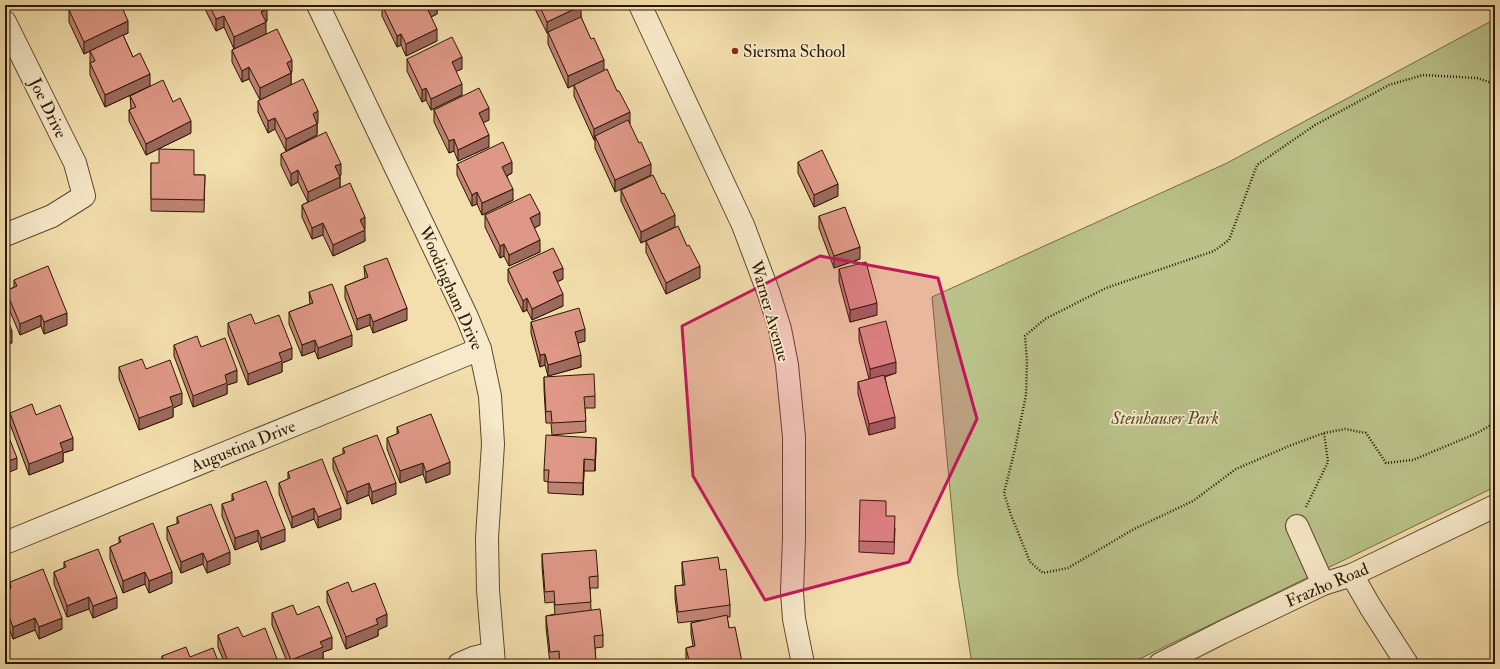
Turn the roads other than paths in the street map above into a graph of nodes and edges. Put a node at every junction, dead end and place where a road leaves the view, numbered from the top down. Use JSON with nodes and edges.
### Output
{"nodes":[{"id":1,"x":318,"y":5,"type":"edge"},
{"id":2,"x":640,"y":5,"type":"edge"},
{"id":3,"x":5,"y":22,"type":"edge"},
{"id":4,"x":5,"y":235,"type":"edge"},
{"id":5,"x":480,"y":349,"type":"junction"},
{"id":6,"x":1495,"y":506,"type":"edge"},
{"id":7,"x":1297,"y":526,"type":"road end"},
{"id":8,"x":5,"y":543,"type":"edge"},
{"id":9,"x":1352,"y":575,"type":"junction"},
{"id":10,"x":1323,"y":584,"type":"junction"},
{"id":11,"x":493,"y":659,"type":"edge"},
{"id":12,"x":1166,"y":663,"type":"edge"},
{"id":13,"x":459,"y":664,"type":"edge"},
{"id":14,"x":803,"y":664,"type":"edge"},
{"id":15,"x":1407,"y":664,"type":"edge"}],
"edges":[{"from":1,"to":5,"type":"street","name":"Woodingham Drive"},
{"from":2,"to":14,"type":"street","name":"Warner Avenue"},
{"from":3,"to":4,"type":"street","name":"Joe Drive"},
{"from":5,"to":8,"type":"street","name":"Augustina Drive"},
{"from":5,"to":11,"type":"street","name":"Woodingham Drive"},
{"from":6,"to":9,"type":"street","name":"Frazho Road"},
{"from":7,"to":10,"type":"street"},
{"from":9,"to":10,"type":"street","name":"Frazho Road"},
{"from":9,"to":15,"type":"street"},
{"from":10,"to":12,"type":"street","name":"Frazho Road"},
{"from":11,"to":13,"type":"street"}]}
